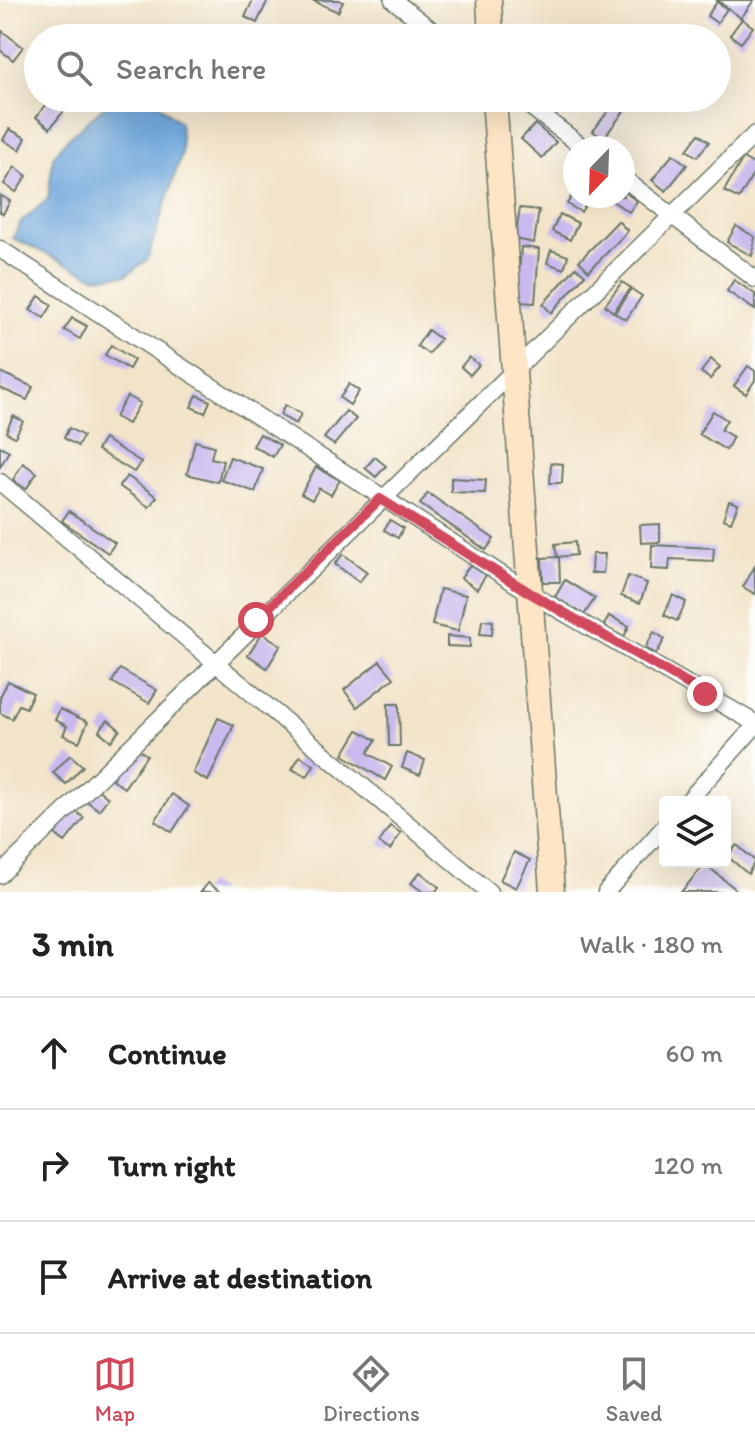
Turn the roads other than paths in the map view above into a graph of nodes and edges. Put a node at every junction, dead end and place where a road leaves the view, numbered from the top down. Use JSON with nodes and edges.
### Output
{"nodes":[{"id":1,"x":393,"y":0,"type":"edge"},
{"id":2,"x":489,"y":0,"type":"edge"},
{"id":3,"x":424,"y":24,"type":"edge"},
{"id":4,"x":490,"y":24,"type":"edge"},
{"id":5,"x":495,"y":112,"type":"edge"},
{"id":6,"x":537,"y":112,"type":"edge"},
{"id":7,"x":755,"y":134,"type":"edge"},
{"id":8,"x":568,"y":136,"type":"edge"},
{"id":9,"x":635,"y":188,"type":"edge"},
{"id":10,"x":671,"y":216,"type":"junction"},
{"id":11,"x":0,"y":249,"type":"edge"},
{"id":12,"x":755,"y":279,"type":"edge"},
{"id":13,"x":512,"y":371,"type":"junction"},
{"id":14,"x":0,"y":482,"type":"edge"},
{"id":15,"x":380,"y":499,"type":"junction"},
{"id":16,"x":530,"y":593,"type":"junction"},
{"id":17,"x":215,"y":661,"type":"junction"},
{"id":18,"x":755,"y":724,"type":"edge"},
{"id":19,"x":692,"y":796,"type":"edge"},
{"id":20,"x":659,"y":833,"type":"edge"},
{"id":21,"x":0,"y":875,"type":"edge"},
{"id":22,"x":489,"y":892,"type":"edge"},
{"id":23,"x":552,"y":892,"type":"edge"},
{"id":24,"x":606,"y":892,"type":"edge"}],
"edges":[{"from":1,"to":3,"type":"street"},
{"from":2,"to":4,"type":"main road"},
{"from":5,"to":13,"type":"main road"},
{"from":6,"to":8,"type":"street"},
{"from":7,"to":10,"type":"street"},
{"from":9,"to":10,"type":"street"},
{"from":10,"to":12,"type":"street"},
{"from":10,"to":13,"type":"street"},
{"from":11,"to":15,"type":"street"},
{"from":13,"to":15,"type":"street"},
{"from":13,"to":16,"type":"main road"},
{"from":14,"to":17,"type":"street"},
{"from":15,"to":16,"type":"street"},
{"from":15,"to":17,"type":"street"},
{"from":16,"to":18,"type":"street"},
{"from":16,"to":23,"type":"main road"},
{"from":17,"to":21,"type":"street"},
{"from":17,"to":22,"type":"street"},
{"from":18,"to":19,"type":"street"},
{"from":20,"to":24,"type":"street"}]}
